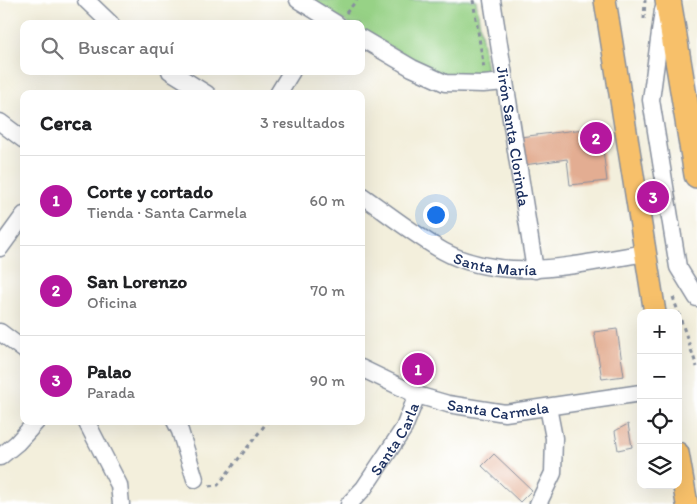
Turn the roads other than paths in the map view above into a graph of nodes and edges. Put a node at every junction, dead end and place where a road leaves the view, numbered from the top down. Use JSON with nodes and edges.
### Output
{"nodes":[{"id":1,"x":86,"y":0,"type":"edge"},
{"id":2,"x":298,"y":0,"type":"edge"},
{"id":3,"x":492,"y":0,"type":"edge"},
{"id":4,"x":605,"y":0,"type":"edge"},
{"id":5,"x":666,"y":0,"type":"edge"},
{"id":6,"x":107,"y":20,"type":"edge"},
{"id":7,"x":332,"y":20,"type":"edge"},
{"id":8,"x":365,"y":40,"type":"edge"},
{"id":9,"x":176,"y":75,"type":"edge"},
{"id":10,"x":290,"y":75,"type":"edge"},
{"id":11,"x":505,"y":82,"type":"junction"},
{"id":12,"x":201,"y":90,"type":"edge"},
{"id":13,"x":280,"y":90,"type":"edge"},
{"id":14,"x":0,"y":122,"type":"edge"},
{"id":15,"x":20,"y":137,"type":"edge"},
{"id":16,"x":697,"y":175,"type":"edge"},
{"id":17,"x":365,"y":198,"type":"edge"},
{"id":18,"x":20,"y":220,"type":"edge"},
{"id":19,"x":0,"y":248,"type":"edge"},
{"id":20,"x":646,"y":253,"type":"junction"},
{"id":21,"x":535,"y":270,"type":"junction"},
{"id":22,"x":697,"y":298,"type":"edge"},
{"id":23,"x":654,"y":309,"type":"edge"},
{"id":24,"x":0,"y":332,"type":"edge"},
{"id":25,"x":20,"y":347,"type":"edge"},
{"id":26,"x":365,"y":370,"type":"edge"},
{"id":27,"x":637,"y":394,"type":"edge"},
{"id":28,"x":417,"y":396,"type":"junction"},
{"id":29,"x":548,"y":407,"type":"junction"},
{"id":30,"x":33,"y":425,"type":"edge"},
{"id":31,"x":88,"y":425,"type":"edge"},
{"id":32,"x":177,"y":425,"type":"edge"},
{"id":33,"x":0,"y":457,"type":"edge"},
{"id":34,"x":682,"y":475,"type":"edge"},
{"id":35,"x":195,"y":479,"type":"road end"},
{"id":36,"x":121,"y":504,"type":"edge"},
{"id":37,"x":350,"y":504,"type":"edge"},
{"id":38,"x":538,"y":504,"type":"edge"},
{"id":39,"x":687,"y":504,"type":"edge"}],
"edges":[{"from":1,"to":6,"type":"street"},
{"from":2,"to":7,"type":"street"},
{"from":3,"to":11,"type":"street","name":"Jirón Santa Clorinda"},
{"from":4,"to":20,"type":"main road"},
{"from":5,"to":16,"type":"highway"},
{"from":5,"to":22,"type":"street"},
{"from":8,"to":11,"type":"street"},
{"from":9,"to":12,"type":"street"},
{"from":10,"to":13,"type":"street"},
{"from":11,"to":21,"type":"street","name":"Jirón Santa Clorinda"},
{"from":14,"to":15,"type":"street"},
{"from":17,"to":21,"type":"street","name":"Santa María"},
{"from":18,"to":19,"type":"street"},
{"from":20,"to":21,"type":"street","name":"Santa María"},
{"from":20,"to":23,"type":"main road"},
{"from":24,"to":25,"type":"street"},
{"from":26,"to":28,"type":"street","name":"Santa Carmela"},
{"from":27,"to":29,"type":"street","name":"Santa Carmela"},
{"from":28,"to":29,"type":"street","name":"Santa Carmela"},
{"from":28,"to":37,"type":"street","name":"Santa Carla"},
{"from":29,"to":38,"type":"street"},
{"from":30,"to":33,"type":"street"},
{"from":31,"to":36,"type":"street"},
{"from":32,"to":35,"type":"street"},
{"from":34,"to":39,"type":"main road"}]}
